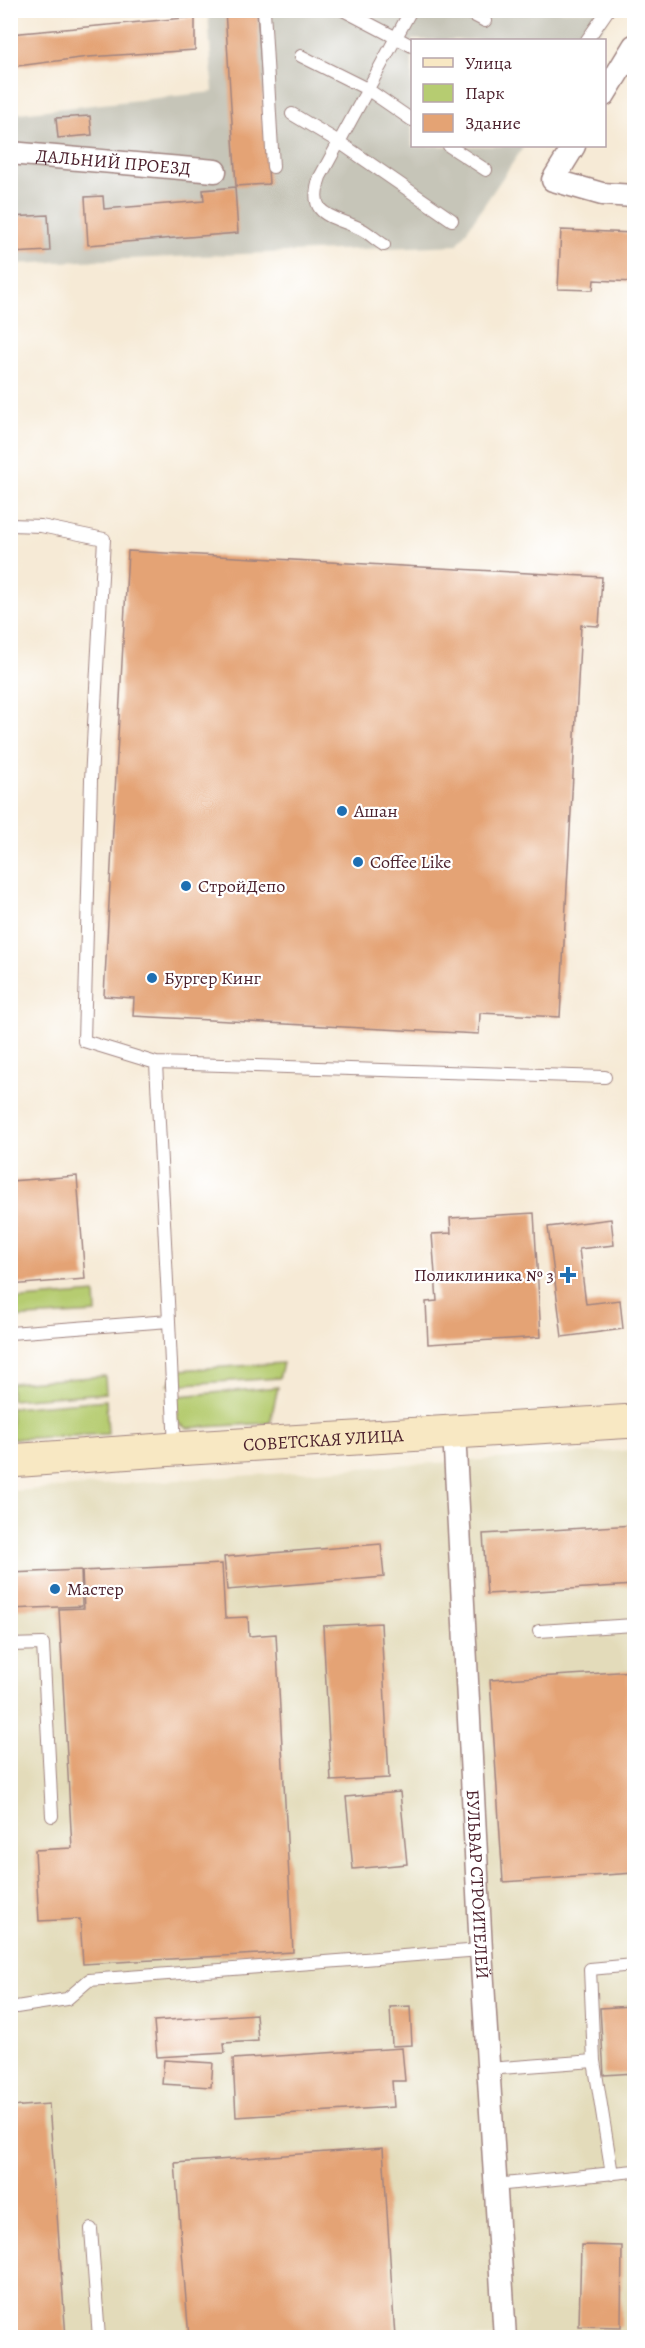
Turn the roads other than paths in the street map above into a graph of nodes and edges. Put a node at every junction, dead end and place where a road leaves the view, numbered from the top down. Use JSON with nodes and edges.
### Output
{"nodes":[{"id":1,"x":264,"y":10,"type":"edge"},
{"id":2,"x":343,"y":10,"type":"edge"},
{"id":3,"x":411,"y":10,"type":"edge"},
{"id":4,"x":464,"y":10,"type":"edge"},
{"id":5,"x":608,"y":10,"type":"edge"},
{"id":6,"x":485,"y":21,"type":"dead end"},
{"id":7,"x":396,"y":37,"type":"junction"},
{"id":8,"x":588,"y":39,"type":"edge"},
{"id":9,"x":411,"y":45,"type":"edge"},
{"id":10,"x":634,"y":46,"type":"edge"},
{"id":11,"x":301,"y":56,"type":"dead end"},
{"id":12,"x":368,"y":89,"type":"junction"},
{"id":13,"x":606,"y":92,"type":"edge"},
{"id":14,"x":292,"y":114,"type":"dead end"},
{"id":15,"x":411,"y":119,"type":"edge"},
{"id":16,"x":339,"y":142,"type":"junction"},
{"id":17,"x":452,"y":147,"type":"edge"},
{"id":18,"x":573,"y":147,"type":"edge"},
{"id":19,"x":10,"y":153,"type":"edge"},
{"id":20,"x":273,"y":167,"type":"dead end"},
{"id":21,"x":486,"y":170,"type":"dead end"},
{"id":22,"x":215,"y":171,"type":"dead end"},
{"id":23,"x":634,"y":196,"type":"edge"},
{"id":24,"x":452,"y":220,"type":"dead end"},
{"id":25,"x":384,"y":245,"type":"dead end"},
{"id":26,"x":10,"y":525,"type":"edge"},
{"id":27,"x":156,"y":1063,"type":"junction"},
{"id":28,"x":605,"y":1077,"type":"dead end"},
{"id":29,"x":169,"y":1321,"type":"junction"},
{"id":30,"x":10,"y":1333,"type":"edge"},
{"id":31,"x":634,"y":1422,"type":"edge"},
{"id":32,"x":454,"y":1431,"type":"junction"},
{"id":33,"x":175,"y":1449,"type":"junction"},
{"id":34,"x":10,"y":1461,"type":"edge"},
{"id":35,"x":634,"y":1624,"type":"edge"},
{"id":36,"x":538,"y":1631,"type":"dead end"},
{"id":37,"x":10,"y":1645,"type":"edge"},
{"id":38,"x":52,"y":1816,"type":"dead end"},
{"id":39,"x":481,"y":1950,"type":"junction"},
{"id":40,"x":634,"y":1965,"type":"edge"},
{"id":41,"x":10,"y":2008,"type":"edge"},
{"id":42,"x":594,"y":2061,"type":"junction"},
{"id":43,"x":488,"y":2069,"type":"junction"},
{"id":44,"x":634,"y":2171,"type":"edge"},
{"id":45,"x":612,"y":2174,"type":"junction"},
{"id":46,"x":495,"y":2185,"type":"junction"},
{"id":47,"x":91,"y":2229,"type":"dead end"},
{"id":48,"x":99,"y":2337,"type":"edge"},
{"id":49,"x":505,"y":2337,"type":"edge"}],
"edges":[{"from":1,"to":20,"type":"lane"},
{"from":2,"to":7,"type":"lane"},
{"from":3,"to":7,"type":"lane"},
{"from":4,"to":6,"type":"lane"},
{"from":5,"to":8,"type":"lane"},
{"from":7,"to":9,"type":"lane"},
{"from":7,"to":12,"type":"lane"},
{"from":10,"to":13,"type":"street"},
{"from":11,"to":12,"type":"lane"},
{"from":12,"to":15,"type":"lane"},
{"from":12,"to":16,"type":"lane"},
{"from":14,"to":16,"type":"lane"},
{"from":16,"to":24,"type":"lane"},
{"from":16,"to":25,"type":"lane"},
{"from":17,"to":21,"type":"lane"},
{"from":18,"to":23,"type":"street"},
{"from":19,"to":22,"type":"street","name":"ДАЛЬНИЙ ПРОЕЗД"},
{"from":26,"to":27,"type":"lane"},
{"from":27,"to":28,"type":"lane"},
{"from":27,"to":29,"type":"lane"},
{"from":29,"to":30,"type":"lane"},
{"from":29,"to":33,"type":"lane"},
{"from":31,"to":32,"type":"main road","name":"СОВЕТСКАЯ УЛИЦА"},
{"from":32,"to":33,"type":"main road","name":"СОВЕТСКАЯ УЛИЦА"},
{"from":32,"to":39,"type":"street","name":"БУЛЬВАР СТРОИТЕЛЕЙ"},
{"from":33,"to":34,"type":"main road","name":"СОВЕТСКАЯ УЛИЦА"},
{"from":35,"to":36,"type":"lane"},
{"from":37,"to":38,"type":"lane"},
{"from":39,"to":41,"type":"lane"},
{"from":39,"to":43,"type":"street","name":"БУЛЬВАР СТРОИТЕЛЕЙ"},
{"from":40,"to":42,"type":"lane"},
{"from":42,"to":43,"type":"lane"},
{"from":42,"to":45,"type":"lane"},
{"from":43,"to":46,"type":"street","name":"БУЛЬВАР СТРОИТЕЛЕЙ"},
{"from":44,"to":45,"type":"lane"},
{"from":45,"to":46,"type":"lane"},
{"from":46,"to":49,"type":"street","name":"БУЛЬВАР СТРОИТЕЛЕЙ"},
{"from":47,"to":48,"type":"lane"}]}
